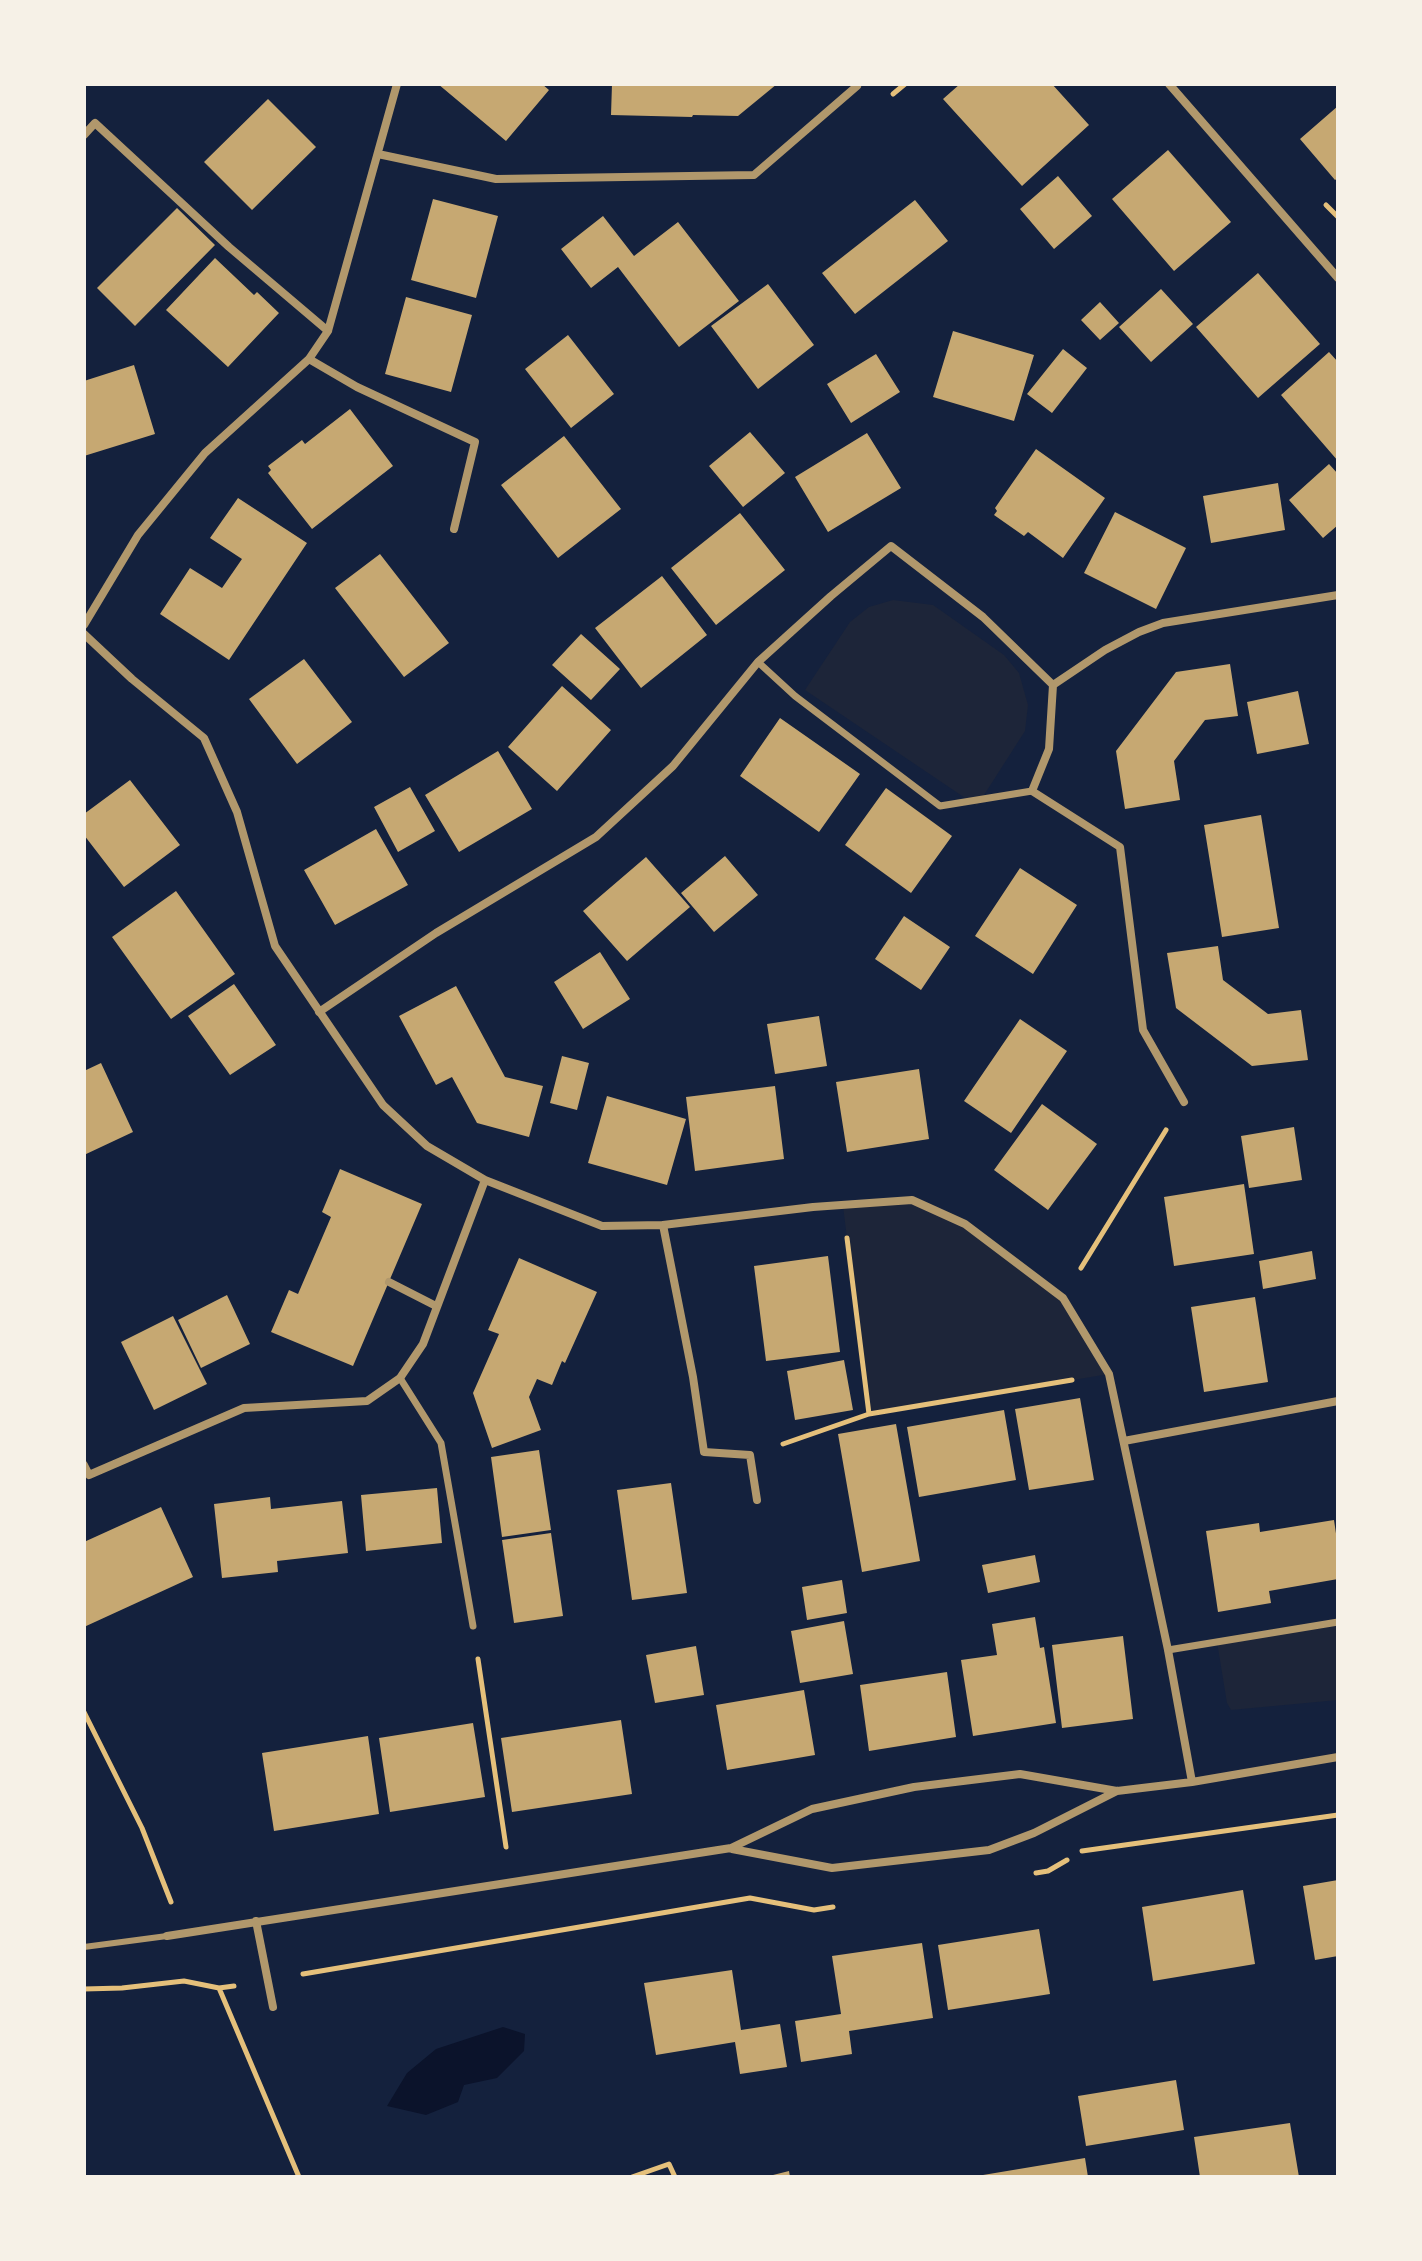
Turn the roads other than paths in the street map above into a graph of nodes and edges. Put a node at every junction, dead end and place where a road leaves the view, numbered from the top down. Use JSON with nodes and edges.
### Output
{"nodes":[{"id":1,"x":397,"y":84,"type":"edge"},
{"id":2,"x":1169,"y":84,"type":"edge"},
{"id":3,"x":857,"y":86,"type":"dead end"},
{"id":4,"x":84,"y":135,"type":"edge"},
{"id":5,"x":378,"y":154,"type":"junction"},
{"id":6,"x":1336,"y":272,"type":"edge"},
{"id":7,"x":328,"y":331,"type":"junction"},
{"id":8,"x":309,"y":359,"type":"junction"},
{"id":9,"x":454,"y":529,"type":"dead end"},
{"id":10,"x":1338,"y":595,"type":"edge"},
{"id":11,"x":84,"y":625,"type":"edge"},
{"id":12,"x":84,"y":634,"type":"edge"},
{"id":13,"x":758,"y":662,"type":"junction"},
{"id":14,"x":1053,"y":685,"type":"junction"},
{"id":15,"x":1032,"y":791,"type":"junction"},
{"id":16,"x":319,"y":1012,"type":"junction"},
{"id":17,"x":1184,"y":1102,"type":"road end"},
{"id":18,"x":485,"y":1180,"type":"junction"},
{"id":19,"x":663,"y":1225,"type":"junction"},
{"id":20,"x":389,"y":1282,"type":"dead end"},
{"id":21,"x":436,"y":1306,"type":"junction"},
{"id":22,"x":400,"y":1378,"type":"junction"},
{"id":23,"x":1338,"y":1401,"type":"edge"},
{"id":24,"x":1124,"y":1441,"type":"junction"},
{"id":25,"x":84,"y":1465,"type":"edge"},
{"id":26,"x":757,"y":1500,"type":"dead end"},
{"id":27,"x":1338,"y":1622,"type":"edge"},
{"id":28,"x":473,"y":1626,"type":"road end"},
{"id":29,"x":1168,"y":1650,"type":"junction"},
{"id":30,"x":1338,"y":1757,"type":"edge"},
{"id":31,"x":1192,"y":1782,"type":"junction"},
{"id":32,"x":1117,"y":1791,"type":"junction"},
{"id":33,"x":731,"y":1848,"type":"junction"},
{"id":34,"x":256,"y":1921,"type":"junction"},
{"id":35,"x":167,"y":1936,"type":"joint"},
{"id":36,"x":84,"y":1947,"type":"edge"},
{"id":37,"x":273,"y":2007,"type":"dead end"}],
"edges":[{"from":1,"to":5,"type":"street"},
{"from":2,"to":6,"type":"street"},
{"from":3,"to":5,"type":"street"},
{"from":4,"to":7,"type":"street"},
{"from":5,"to":7,"type":"street"},
{"from":7,"to":8,"type":"street"},
{"from":8,"to":9,"type":"street"},
{"from":8,"to":11,"type":"street"},
{"from":10,"to":14,"type":"street"},
{"from":12,"to":16,"type":"street"},
{"from":13,"to":14,"type":"street"},
{"from":13,"to":15,"type":"street"},
{"from":13,"to":16,"type":"street"},
{"from":14,"to":15,"type":"street"},
{"from":15,"to":17,"type":"street"},
{"from":16,"to":18,"type":"street"},
{"from":18,"to":19,"type":"street"},
{"from":18,"to":21,"type":"street"},
{"from":19,"to":24,"type":"street"},
{"from":19,"to":26,"type":"street"},
{"from":20,"to":21,"type":"street"},
{"from":21,"to":22,"type":"street"},
{"from":22,"to":25,"type":"street"},
{"from":22,"to":28,"type":"street"},
{"from":23,"to":24,"type":"street"},
{"from":24,"to":29,"type":"street"},
{"from":27,"to":29,"type":"street"},
{"from":29,"to":31,"type":"street"},
{"from":30,"to":31,"type":"street"},
{"from":31,"to":32,"type":"street"},
{"from":32,"to":33,"type":"street"},
{"from":32,"to":33,"type":"street"},
{"from":33,"to":34,"type":"street"},
{"from":34,"to":35,"type":"street"},
{"from":34,"to":37,"type":"street"},
{"from":35,"to":36,"type":"lane"}]}
